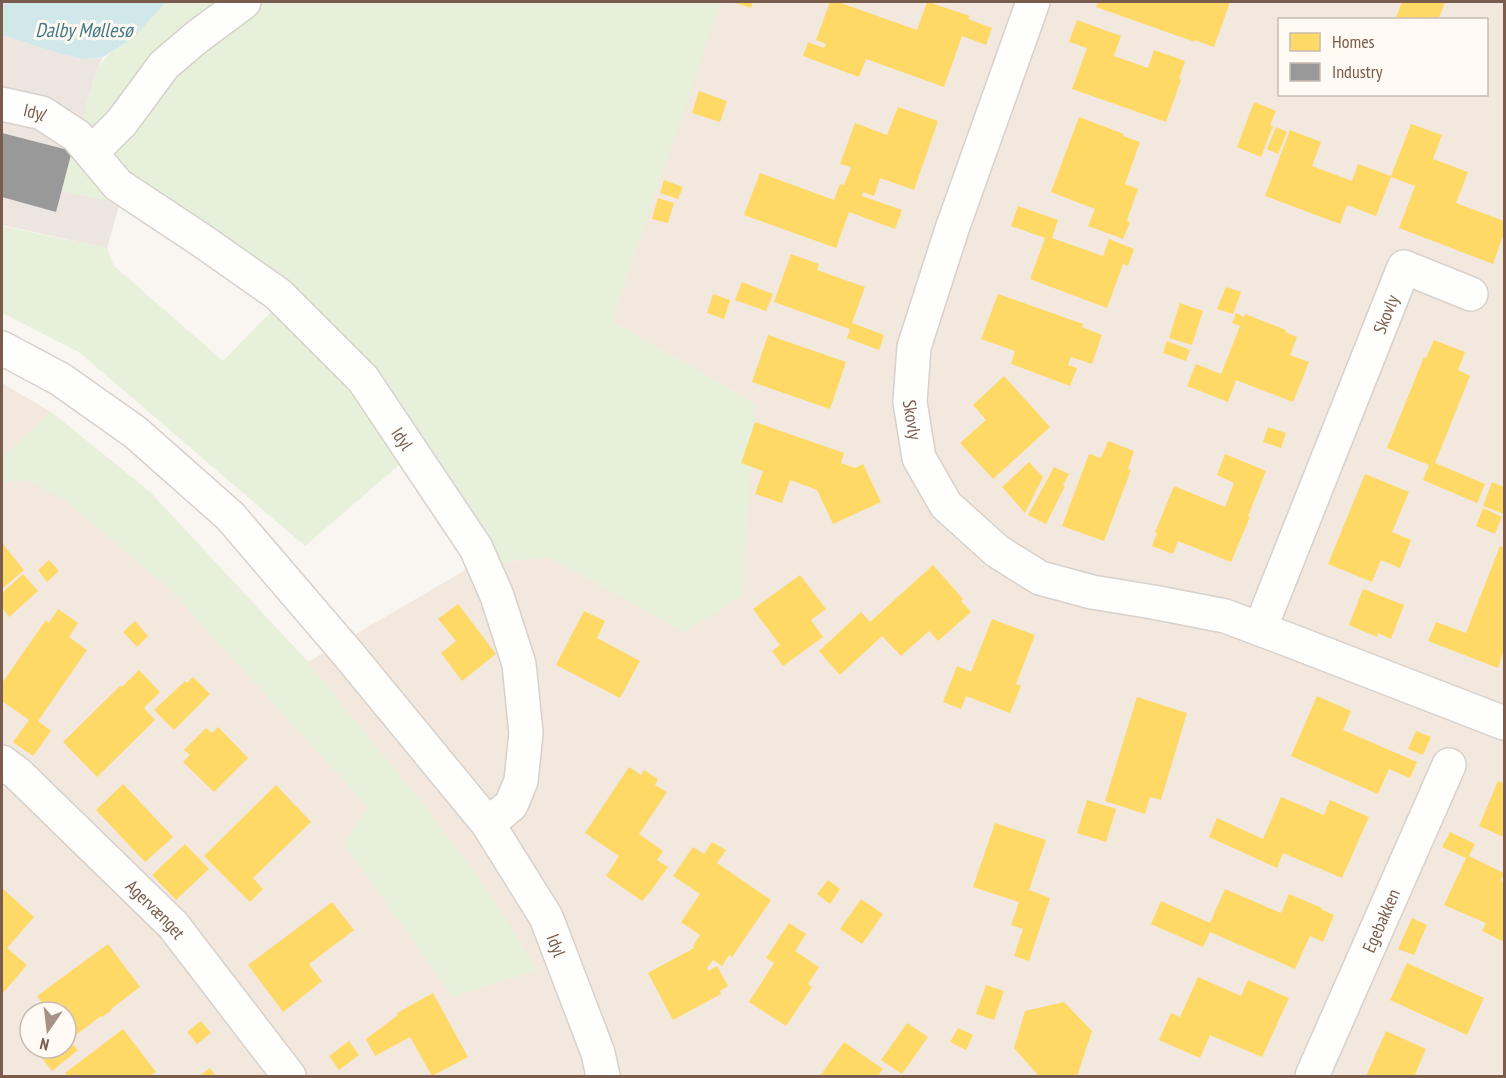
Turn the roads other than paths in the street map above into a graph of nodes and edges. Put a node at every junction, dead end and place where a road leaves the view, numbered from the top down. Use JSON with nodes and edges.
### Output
{"nodes":[{"id":1,"x":244,"y":2,"type":"edge"},
{"id":2,"x":1033,"y":2,"type":"edge"},
{"id":3,"x":2,"y":104,"type":"edge"},
{"id":4,"x":92,"y":152,"type":"junction"},
{"id":5,"x":1471,"y":294,"type":"dead end"},
{"id":6,"x":2,"y":348,"type":"edge"},
{"id":7,"x":1260,"y":629,"type":"junction"},
{"id":8,"x":1504,"y":723,"type":"edge"},
{"id":9,"x":2,"y":762,"type":"edge"},
{"id":10,"x":1449,"y":765,"type":"dead end"},
{"id":11,"x":488,"y":824,"type":"junction"},
{"id":12,"x":289,"y":1077,"type":"edge"},
{"id":13,"x":603,"y":1077,"type":"edge"},
{"id":14,"x":1312,"y":1077,"type":"edge"}],
"edges":[{"from":1,"to":4,"type":"street"},
{"from":2,"to":7,"type":"street","name":"Skovly"},
{"from":3,"to":4,"type":"street","name":"Idyl"},
{"from":4,"to":11,"type":"street","name":"Idyl"},
{"from":5,"to":7,"type":"street","name":"Skovly"},
{"from":6,"to":11,"type":"street","name":"Idyl"},
{"from":7,"to":8,"type":"street","name":"Skovly"},
{"from":9,"to":12,"type":"street","name":"Agervænget"},
{"from":10,"to":14,"type":"street","name":"Egebakken"},
{"from":11,"to":13,"type":"street","name":"Idyl"}]}
